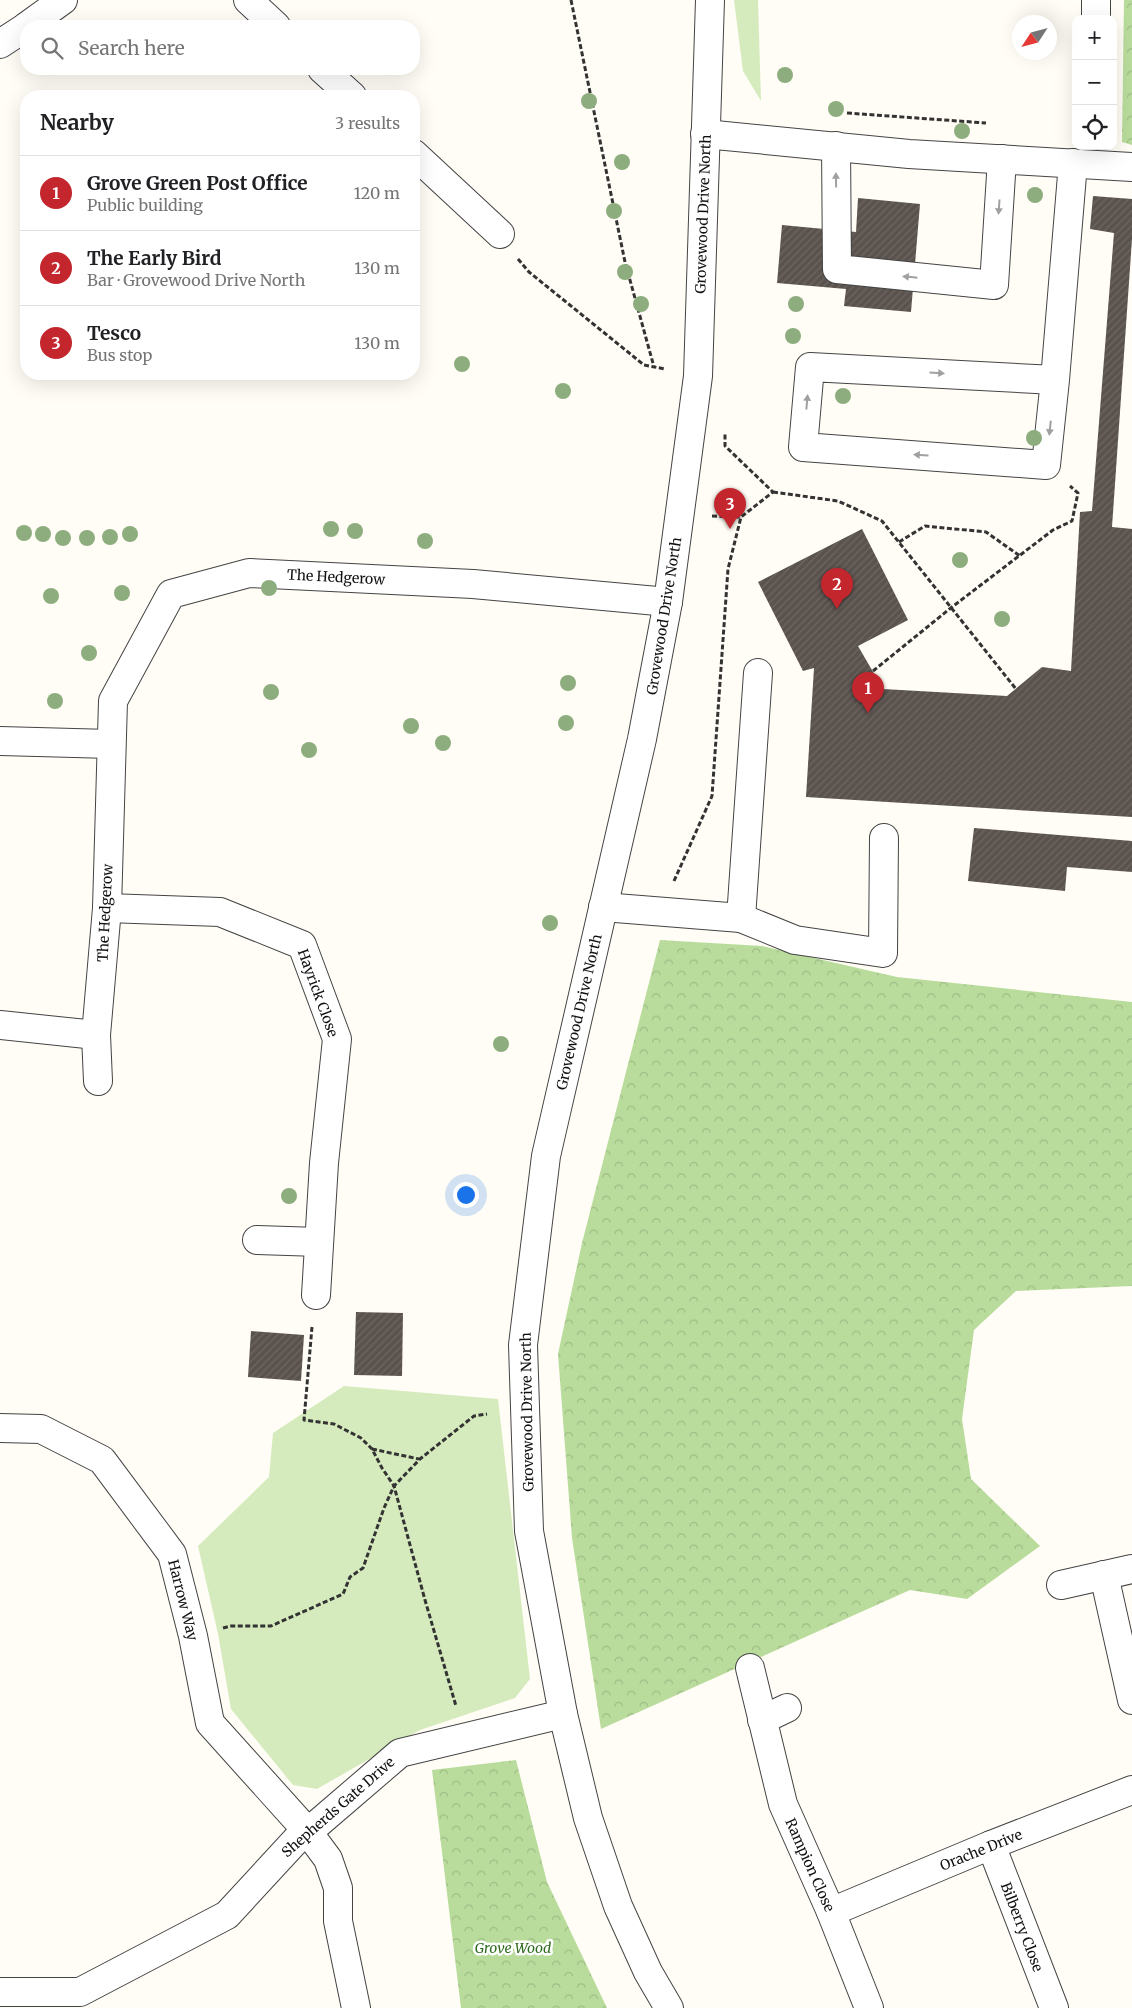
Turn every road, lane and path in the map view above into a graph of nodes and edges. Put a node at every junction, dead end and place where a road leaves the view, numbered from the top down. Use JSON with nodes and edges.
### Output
{"nodes":[{"id":1,"x":63,"y":0,"type":"edge"},
{"id":2,"x":248,"y":0,"type":"edge"},
{"id":3,"x":571,"y":0,"type":"edge"},
{"id":4,"x":710,"y":0,"type":"edge"},
{"id":5,"x":1096,"y":0,"type":"edge"},
{"id":6,"x":1096,"y":15,"type":"edge"},
{"id":7,"x":35,"y":20,"type":"edge"},
{"id":8,"x":270,"y":20,"type":"edge"},
{"id":9,"x":20,"y":31,"type":"edge"},
{"id":10,"x":0,"y":44,"type":"edge"},
{"id":11,"x":329,"y":75,"type":"edge"},
{"id":12,"x":345,"y":90,"type":"edge"},
{"id":13,"x":838,"y":112,"type":"dead end"},
{"id":14,"x":996,"y":124,"type":"dead end"},
{"id":15,"x":705,"y":134,"type":"junction"},
{"id":16,"x":836,"y":146,"type":"junction"},
{"id":17,"x":1087,"y":158,"type":"edge"},
{"id":18,"x":1002,"y":159,"type":"junction"},
{"id":19,"x":420,"y":160,"type":"edge"},
{"id":20,"x":1132,"y":167,"type":"edge"},
{"id":21,"x":500,"y":234,"type":"joint"},
{"id":22,"x":654,"y":367,"type":"junction"},
{"id":23,"x":698,"y":376,"type":"junction"},
{"id":24,"x":1055,"y":380,"type":"junction"},
{"id":25,"x":726,"y":427,"type":"dead end"},
{"id":26,"x":1046,"y":465,"type":"junction"},
{"id":27,"x":773,"y":492,"type":"junction"},
{"id":28,"x":680,"y":515,"type":"junction"},
{"id":29,"x":741,"y":517,"type":"junction"},
{"id":30,"x":899,"y":542,"type":"junction"},
{"id":31,"x":1020,"y":556,"type":"junction"},
{"id":32,"x":668,"y":602,"type":"junction"},
{"id":33,"x":952,"y":607,"type":"junction"},
{"id":34,"x":873,"y":671,"type":"dead end"},
{"id":35,"x":758,"y":673,"type":"dead end"},
{"id":36,"x":1016,"y":689,"type":"dead end"},
{"id":37,"x":0,"y":741,"type":"edge"},
{"id":38,"x":111,"y":744,"type":"junction"},
{"id":39,"x":884,"y":838,"type":"dead end"},
{"id":40,"x":603,"y":907,"type":"junction"},
{"id":41,"x":107,"y":908,"type":"junction"},
{"id":42,"x":664,"y":912,"type":"junction"},
{"id":43,"x":741,"y":918,"type":"junction"},
{"id":44,"x":0,"y":1026,"type":"edge"},
{"id":45,"x":96,"y":1035,"type":"junction"},
{"id":46,"x":98,"y":1081,"type":"dead end"},
{"id":47,"x":256,"y":1240,"type":"dead end"},
{"id":48,"x":319,"y":1242,"type":"junction"},
{"id":49,"x":316,"y":1295,"type":"joint"},
{"id":50,"x":487,"y":1414,"type":"dead end"},
{"id":51,"x":0,"y":1428,"type":"edge"},
{"id":52,"x":372,"y":1449,"type":"junction"},
{"id":53,"x":420,"y":1459,"type":"junction"},
{"id":54,"x":394,"y":1486,"type":"junction"},
{"id":55,"x":1132,"y":1569,"type":"edge"},
{"id":56,"x":1104,"y":1575,"type":"junction"},
{"id":57,"x":1060,"y":1584,"type":"dead end"},
{"id":58,"x":193,"y":1636,"type":"junction"},
{"id":59,"x":750,"y":1668,"type":"dead end"},
{"id":60,"x":1132,"y":1700,"type":"edge"},
{"id":61,"x":787,"y":1708,"type":"dead end"},
{"id":62,"x":564,"y":1714,"type":"junction"},
{"id":63,"x":762,"y":1720,"type":"junction"},
{"id":64,"x":466,"y":1737,"type":"junction"},
{"id":65,"x":1132,"y":1790,"type":"edge"},
{"id":66,"x":308,"y":1832,"type":"junction"},
{"id":67,"x":991,"y":1845,"type":"junction"},
{"id":68,"x":832,"y":1912,"type":"junction"},
{"id":69,"x":0,"y":1992,"type":"edge"},
{"id":70,"x":61,"y":2000,"type":"edge"},
{"id":71,"x":356,"y":2008,"type":"edge"},
{"id":72,"x":669,"y":2008,"type":"edge"},
{"id":73,"x":869,"y":2008,"type":"edge"},
{"id":74,"x":1054,"y":2008,"type":"edge"}],
"edges":[{"from":1,"to":7,"type":"street"},
{"from":2,"to":8,"type":"street"},
{"from":3,"to":22,"type":"path"},
{"from":4,"to":15,"type":"street","name":"Grovewood Drive North"},
{"from":5,"to":6,"type":"street"},
{"from":9,"to":10,"type":"street"},
{"from":11,"to":12,"type":"street"},
{"from":13,"to":14,"type":"path"},
{"from":15,"to":16,"type":"street"},
{"from":15,"to":23,"type":"street","name":"Grovewood Drive North"},
{"from":16,"to":18,"type":"street"},
{"from":18,"to":16,"type":"street","one_way":true},
{"from":17,"to":18,"type":"street"},
{"from":17,"to":20,"type":"street"},
{"from":17,"to":24,"type":"street"},
{"from":19,"to":21,"type":"street"},
{"from":21,"to":22,"type":"path"},
{"from":22,"to":23,"type":"path"},
{"from":23,"to":28,"type":"street","name":"Grovewood Drive North"},
{"from":24,"to":26,"type":"street","one_way":true},
{"from":26,"to":24,"type":"street","one_way":true},
{"from":25,"to":27,"type":"path"},
{"from":26,"to":31,"type":"path"},
{"from":27,"to":29,"type":"path"},
{"from":27,"to":30,"type":"path"},
{"from":28,"to":29,"type":"path"},
{"from":28,"to":32,"type":"street","name":"Grovewood Drive North"},
{"from":29,"to":42,"type":"path"},
{"from":30,"to":31,"type":"path"},
{"from":30,"to":33,"type":"path"},
{"from":31,"to":33,"type":"path"},
{"from":32,"to":38,"type":"street","name":"The Hedgerow"},
{"from":32,"to":40,"type":"street","name":"Grovewood Drive North"},
{"from":33,"to":34,"type":"path"},
{"from":33,"to":36,"type":"path"},
{"from":35,"to":43,"type":"street"},
{"from":37,"to":38,"type":"street"},
{"from":38,"to":41,"type":"street","name":"The Hedgerow"},
{"from":39,"to":43,"type":"street"},
{"from":40,"to":42,"type":"street"},
{"from":40,"to":62,"type":"street","name":"Grovewood Drive North"},
{"from":41,"to":45,"type":"street","name":"The Hedgerow"},
{"from":41,"to":48,"type":"street","name":"Hayrick Close"},
{"from":42,"to":43,"type":"street"},
{"from":44,"to":45,"type":"street"},
{"from":45,"to":46,"type":"street","name":"The Hedgerow"},
{"from":47,"to":48,"type":"street"},
{"from":48,"to":49,"type":"street","name":"Hayrick Close"},
{"from":49,"to":52,"type":"path"},
{"from":50,"to":53,"type":"path"},
{"from":51,"to":58,"type":"street","name":"Harrow Way"},
{"from":52,"to":53,"type":"path"},
{"from":52,"to":54,"type":"path"},
{"from":53,"to":54,"type":"path"},
{"from":54,"to":58,"type":"path"},
{"from":54,"to":64,"type":"path"},
{"from":55,"to":56,"type":"street"},
{"from":56,"to":57,"type":"street"},
{"from":56,"to":60,"type":"street"},
{"from":58,"to":66,"type":"street","name":"Harrow Way"},
{"from":59,"to":63,"type":"street","name":"Rampion Close"},
{"from":61,"to":63,"type":"street"},
{"from":62,"to":64,"type":"street","name":"Shepherds Gate Drive"},
{"from":62,"to":72,"type":"street","name":"Grovewood Drive North"},
{"from":63,"to":68,"type":"street","name":"Rampion Close"},
{"from":64,"to":66,"type":"street","name":"Shepherds Gate Drive"},
{"from":65,"to":67,"type":"street","name":"Orache Drive"},
{"from":66,"to":70,"type":"street","name":"Shepherds Gate Drive"},
{"from":66,"to":71,"type":"street","name":"Harrow Way"},
{"from":67,"to":68,"type":"street","name":"Orache Drive"},
{"from":67,"to":74,"type":"street","name":"Bilberry Close"},
{"from":68,"to":73,"type":"street","name":"Rampion Close"},
{"from":69,"to":70,"type":"street","name":"Shepherds Gate Drive"}]}
